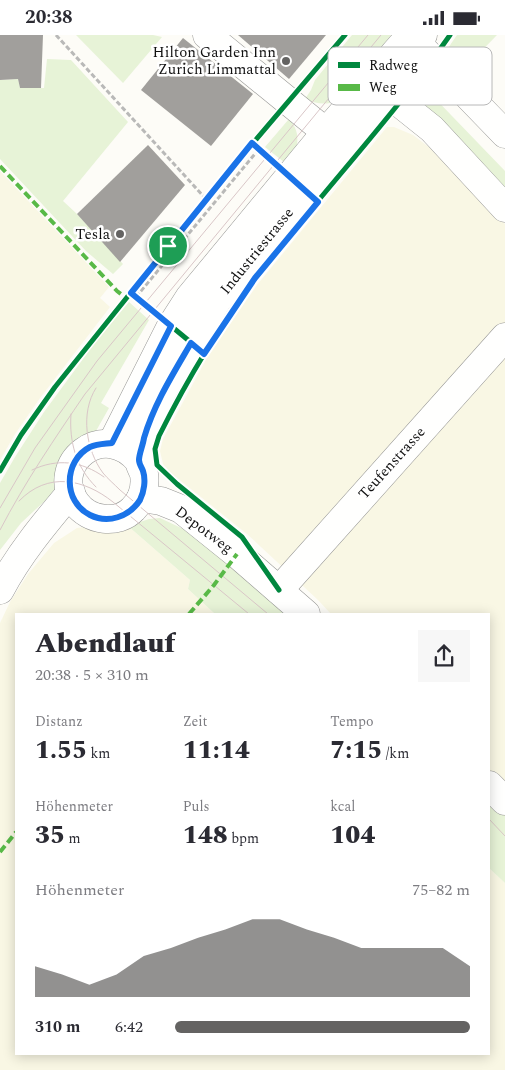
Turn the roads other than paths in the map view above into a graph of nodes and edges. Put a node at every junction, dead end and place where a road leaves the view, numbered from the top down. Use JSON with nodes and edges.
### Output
{"nodes":[{"id":1,"x":207,"y":35,"type":"edge"},
{"id":2,"x":418,"y":38,"type":"edge"},
{"id":3,"x":402,"y":47,"type":"edge"},
{"id":4,"x":349,"y":105,"type":"edge"},
{"id":5,"x":377,"y":105,"type":"edge"},
{"id":6,"x":402,"y":105,"type":"edge"},
{"id":7,"x":479,"y":105,"type":"edge"},
{"id":8,"x":326,"y":132,"type":"junction"},
{"id":9,"x":505,"y":134,"type":"edge"},
{"id":10,"x":505,"y":208,"type":"edge"},
{"id":11,"x":505,"y":337,"type":"edge"},
{"id":12,"x":112,"y":443,"type":"junction"},
{"id":13,"x":139,"y":461,"type":"junction"},
{"id":14,"x":71,"y":493,"type":"junction"},
{"id":15,"x":141,"y":498,"type":"junction"},
{"id":16,"x":91,"y":516,"type":"junction"},
{"id":17,"x":31,"y":542,"type":"junction"},
{"id":18,"x":0,"y":590,"type":"edge"},
{"id":19,"x":279,"y":590,"type":"junction"},
{"id":20,"x":305,"y":613,"type":"edge"},
{"id":21,"x":490,"y":786,"type":"edge"},
{"id":22,"x":505,"y":801,"type":"edge"}],
"edges":[{"from":1,"to":8,"type":"street"},
{"from":2,"to":3,"type":"street","name":"Industriestrasse"},
{"from":4,"to":8,"type":"street","name":"Industriestrasse"},
{"from":5,"to":13,"type":"street","name":"Industriestrasse"},
{"from":6,"to":10,"type":"street"},
{"from":7,"to":9,"type":"street"},
{"from":8,"to":12,"type":"street","name":"Industriestrasse"},
{"from":11,"to":19,"type":"street","name":"Teufenstrasse"},
{"from":12,"to":13,"type":"street"},
{"from":12,"to":14,"type":"street"},
{"from":13,"to":15,"type":"street","name":"Industriestrasse"},
{"from":14,"to":16,"type":"street"},
{"from":14,"to":17,"type":"street"},
{"from":15,"to":16,"type":"street"},
{"from":15,"to":19,"type":"street","name":"Depotweg"},
{"from":16,"to":17,"type":"street"},
{"from":17,"to":18,"type":"street"},
{"from":19,"to":20,"type":"street","name":"Depotweg"},
{"from":21,"to":22,"type":"street"}]}
